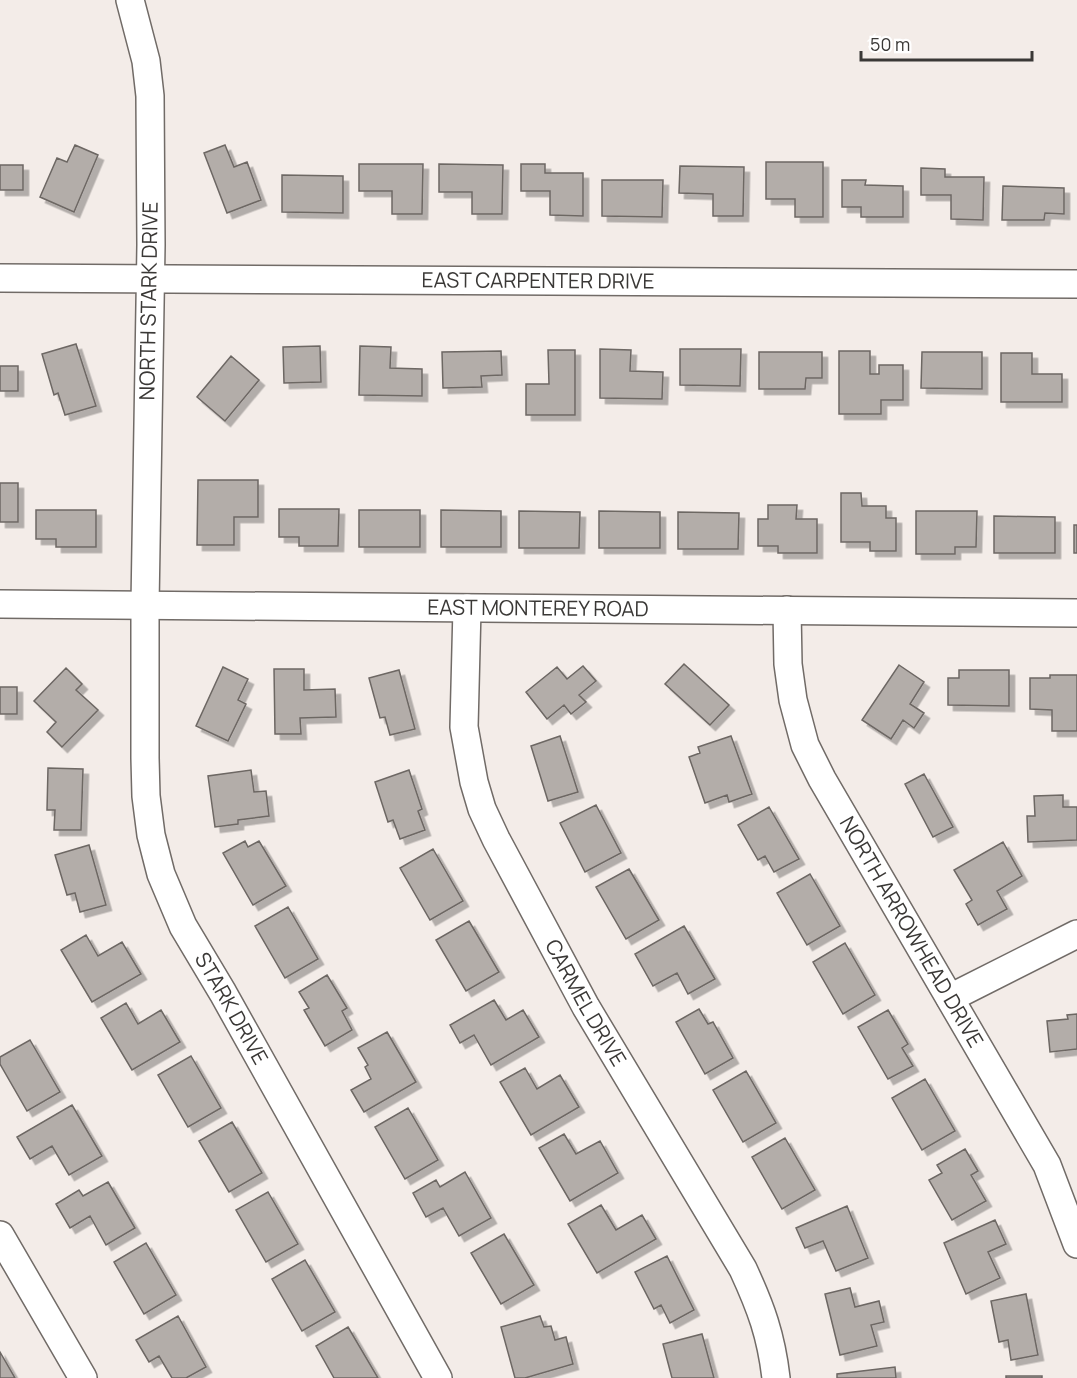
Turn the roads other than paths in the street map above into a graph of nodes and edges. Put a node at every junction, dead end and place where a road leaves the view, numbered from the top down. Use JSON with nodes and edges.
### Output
{"nodes":[{"id":1,"x":130,"y":0,"type":"edge"},
{"id":2,"x":0,"y":278,"type":"edge"},
{"id":3,"x":150,"y":279,"type":"junction"},
{"id":4,"x":1077,"y":284,"type":"edge"},
{"id":5,"x":0,"y":604,"type":"edge"},
{"id":6,"x":144,"y":605,"type":"junction"},
{"id":7,"x":467,"y":608,"type":"junction"},
{"id":8,"x":787,"y":610,"type":"junction"},
{"id":9,"x":1077,"y":613,"type":"edge"},
{"id":10,"x":1077,"y":934,"type":"edge"},
{"id":11,"x":950,"y":998,"type":"junction"},
{"id":12,"x":0,"y":1235,"type":"edge"},
{"id":13,"x":1077,"y":1244,"type":"edge"},
{"id":14,"x":82,"y":1378,"type":"edge"},
{"id":15,"x":438,"y":1378,"type":"edge"},
{"id":16,"x":776,"y":1378,"type":"edge"}],
"edges":[{"from":1,"to":3,"type":"street","name":"NORTH STARK DRIVE"},
{"from":2,"to":3,"type":"street","name":"EAST CARPENTER DRIVE"},
{"from":3,"to":4,"type":"street","name":"EAST CARPENTER DRIVE"},
{"from":3,"to":6,"type":"street","name":"NORTH STARK DRIVE"},
{"from":5,"to":6,"type":"street","name":"EAST MONTEREY ROAD"},
{"from":6,"to":7,"type":"street","name":"EAST MONTEREY ROAD"},
{"from":6,"to":15,"type":"street","name":"STARK DRIVE"},
{"from":7,"to":8,"type":"street","name":"EAST MONTEREY ROAD"},
{"from":7,"to":16,"type":"street","name":"CARMEL DRIVE"},
{"from":8,"to":9,"type":"street","name":"EAST MONTEREY ROAD"},
{"from":8,"to":11,"type":"street","name":"NORTH ARROWHEAD DRIVE"},
{"from":10,"to":11,"type":"street"},
{"from":11,"to":13,"type":"street","name":"NORTH ARROWHEAD DRIVE"},
{"from":12,"to":14,"type":"street"}]}
